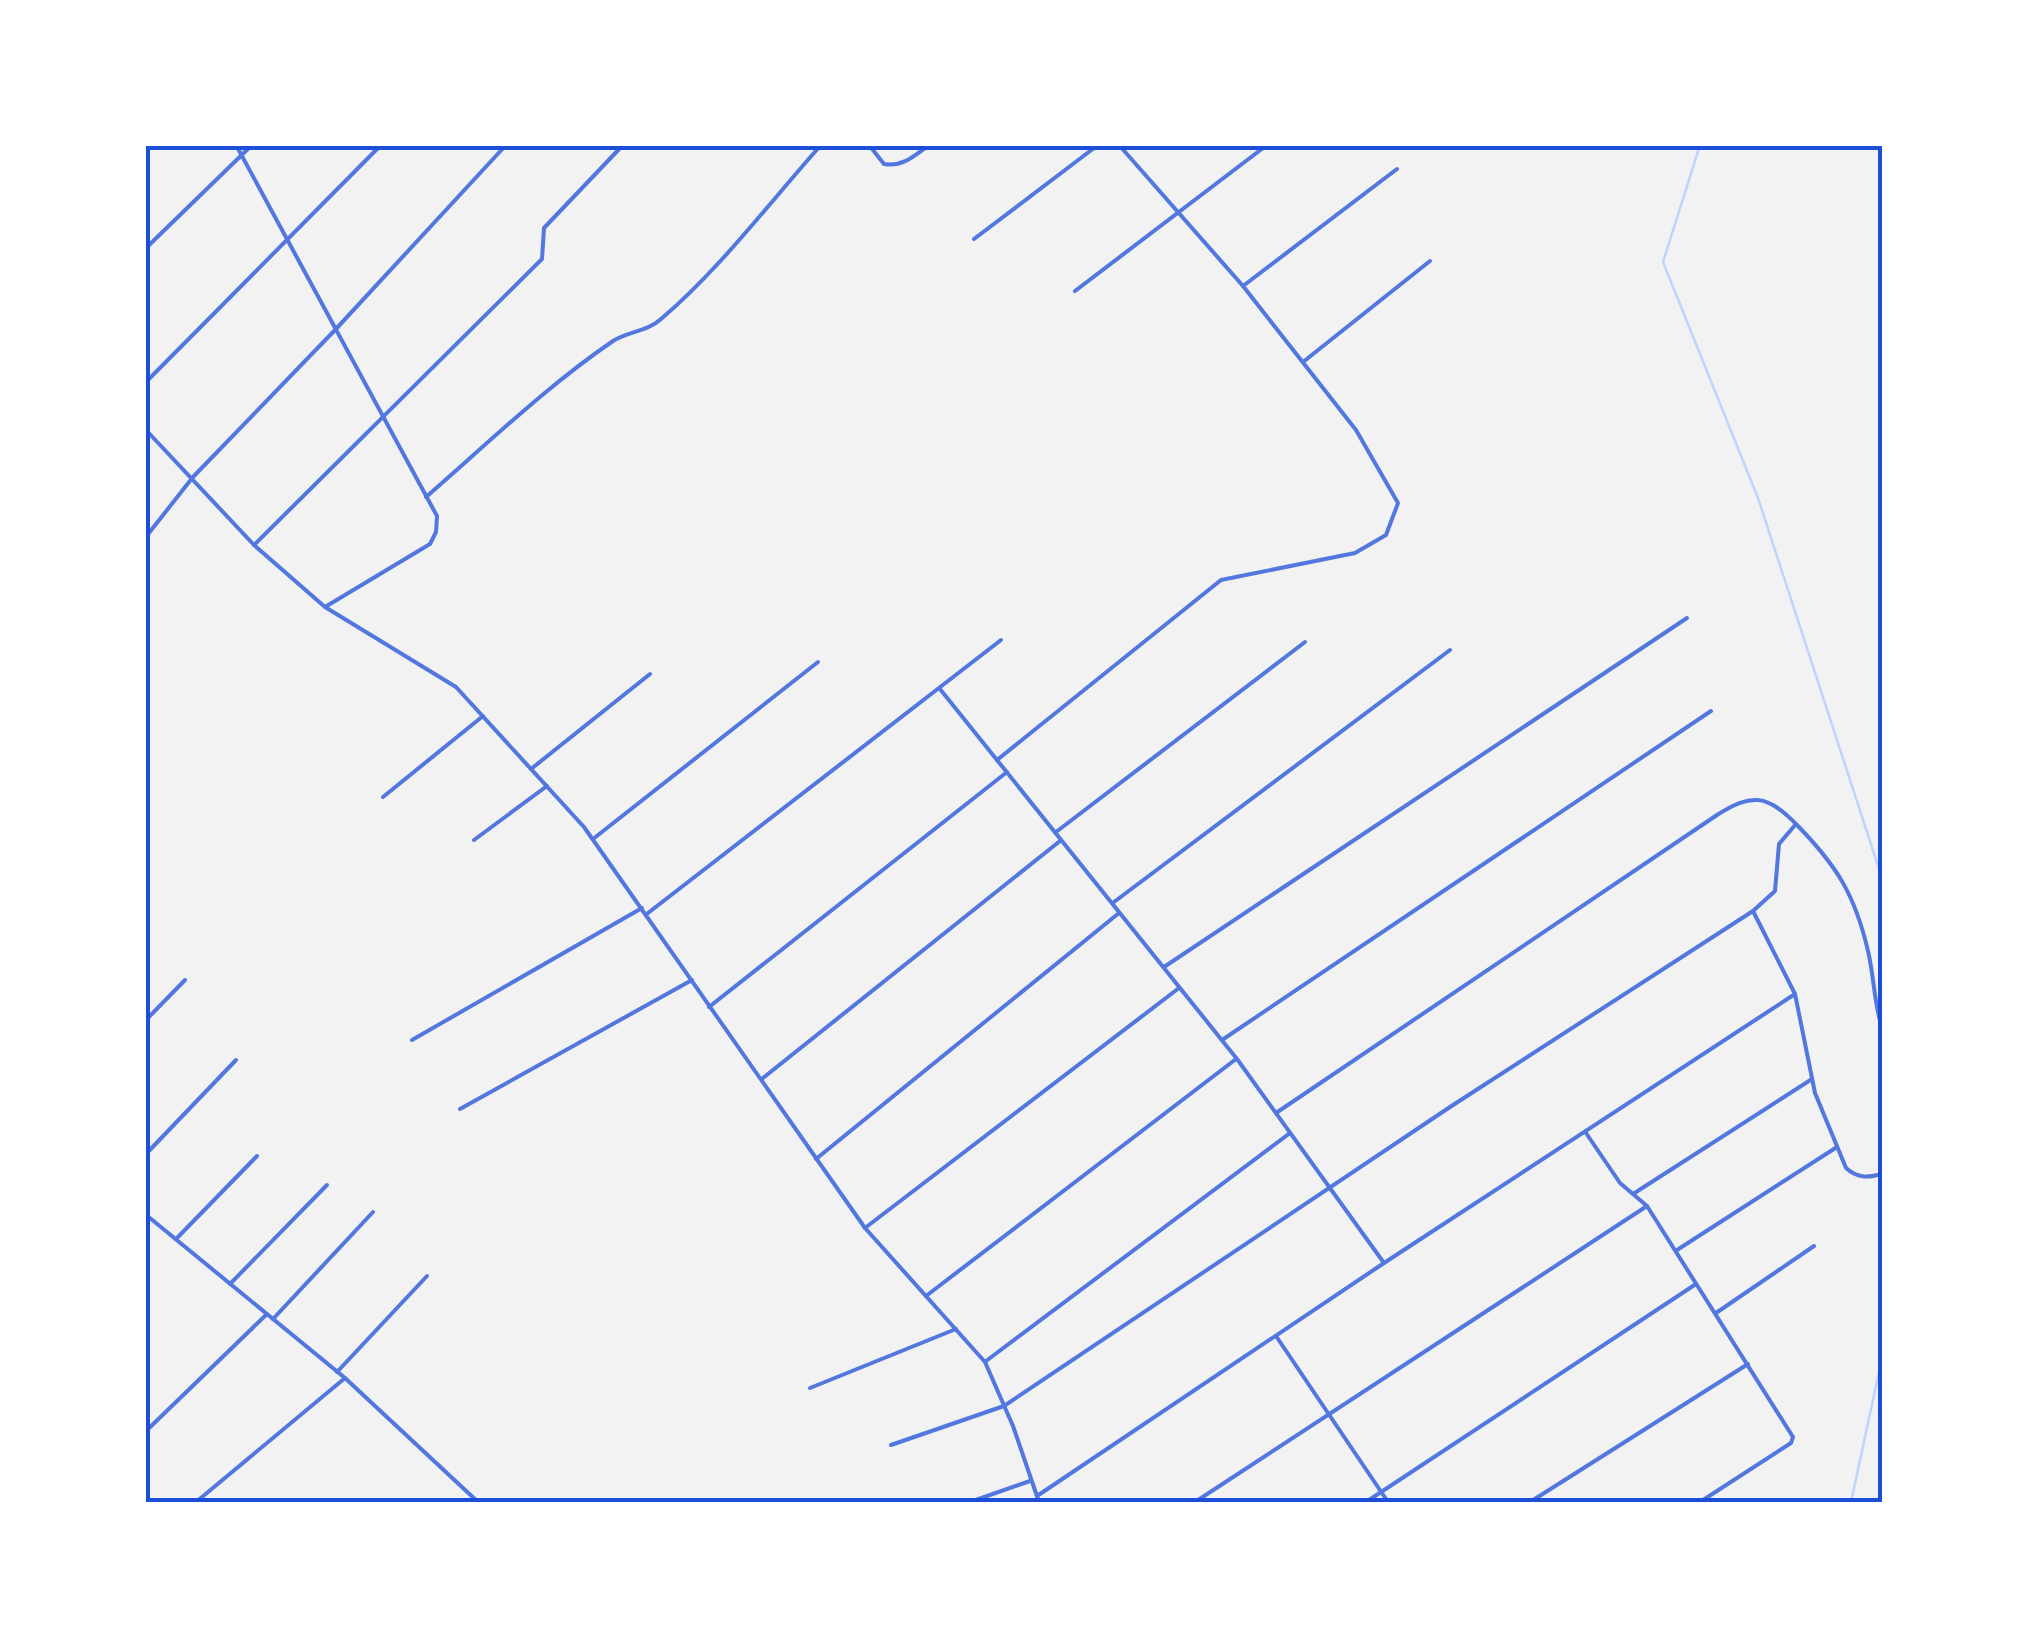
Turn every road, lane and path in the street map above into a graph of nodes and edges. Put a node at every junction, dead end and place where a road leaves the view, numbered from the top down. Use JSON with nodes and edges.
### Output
{"nodes":[{"id":1,"x":236,"y":145,"type":"edge"},
{"id":2,"x":252,"y":145,"type":"edge"},
{"id":3,"x":380,"y":145,"type":"edge"},
{"id":4,"x":506,"y":145,"type":"edge"},
{"id":5,"x":624,"y":145,"type":"edge"},
{"id":6,"x":821,"y":145,"type":"edge"},
{"id":7,"x":869,"y":145,"type":"edge"},
{"id":8,"x":929,"y":145,"type":"edge"},
{"id":9,"x":1098,"y":145,"type":"edge"},
{"id":10,"x":1119,"y":145,"type":"edge"},
{"id":11,"x":1267,"y":145,"type":"edge"},
{"id":12,"x":242,"y":155,"type":"junction"},
{"id":13,"x":1397,"y":169,"type":"dead end"},
{"id":14,"x":1178,"y":212,"type":"junction"},
{"id":15,"x":286,"y":239,"type":"junction"},
{"id":16,"x":974,"y":239,"type":"dead end"},
{"id":17,"x":145,"y":249,"type":"edge"},
{"id":18,"x":1430,"y":260,"type":"dead end"},
{"id":19,"x":1242,"y":286,"type":"junction"},
{"id":20,"x":1076,"y":291,"type":"dead end"},
{"id":21,"x":335,"y":330,"type":"junction"},
{"id":22,"x":1302,"y":362,"type":"junction"},
{"id":23,"x":145,"y":383,"type":"edge"},
{"id":24,"x":382,"y":418,"type":"junction"},
{"id":25,"x":145,"y":428,"type":"edge"},
{"id":26,"x":193,"y":477,"type":"junction"},
{"id":27,"x":426,"y":497,"type":"junction"},
{"id":28,"x":145,"y":538,"type":"edge"},
{"id":29,"x":254,"y":545,"type":"junction"},
{"id":30,"x":325,"y":607,"type":"junction"},
{"id":31,"x":1686,"y":618,"type":"dead end"},
{"id":32,"x":1001,"y":640,"type":"dead end"},
{"id":33,"x":1305,"y":642,"type":"dead end"},
{"id":34,"x":1450,"y":650,"type":"dead end"},
{"id":35,"x":818,"y":662,"type":"dead end"},
{"id":36,"x":650,"y":674,"type":"dead end"},
{"id":37,"x":940,"y":689,"type":"junction"},
{"id":38,"x":1711,"y":712,"type":"dead end"},
{"id":39,"x":483,"y":716,"type":"junction"},
{"id":40,"x":997,"y":760,"type":"junction"},
{"id":41,"x":531,"y":769,"type":"junction"},
{"id":42,"x":1006,"y":772,"type":"junction"},
{"id":43,"x":547,"y":786,"type":"junction"},
{"id":44,"x":383,"y":797,"type":"dead end"},
{"id":45,"x":1796,"y":824,"type":"junction"},
{"id":46,"x":1056,"y":832,"type":"junction"},
{"id":47,"x":593,"y":839,"type":"junction"},
{"id":48,"x":1062,"y":839,"type":"junction"},
{"id":49,"x":474,"y":840,"type":"dead end"},
{"id":50,"x":1112,"y":904,"type":"junction"},
{"id":51,"x":643,"y":907,"type":"junction"},
{"id":52,"x":1753,"y":911,"type":"junction"},
{"id":53,"x":1118,"y":912,"type":"junction"},
{"id":54,"x":648,"y":914,"type":"junction"},
{"id":55,"x":1164,"y":968,"type":"junction"},
{"id":56,"x":185,"y":980,"type":"dead end"},
{"id":57,"x":692,"y":980,"type":"junction"},
{"id":58,"x":1180,"y":987,"type":"junction"},
{"id":59,"x":1795,"y":994,"type":"junction"},
{"id":60,"x":709,"y":1007,"type":"junction"},
{"id":61,"x":145,"y":1021,"type":"edge"},
{"id":62,"x":1882,"y":1028,"type":"edge"},
{"id":63,"x":412,"y":1040,"type":"dead end"},
{"id":64,"x":1222,"y":1040,"type":"junction"},
{"id":65,"x":1237,"y":1058,"type":"junction"},
{"id":66,"x":236,"y":1060,"type":"dead end"},
{"id":67,"x":763,"y":1078,"type":"junction"},
{"id":68,"x":1812,"y":1079,"type":"junction"},
{"id":69,"x":460,"y":1109,"type":"dead end"},
{"id":70,"x":1276,"y":1113,"type":"junction"},
{"id":71,"x":1585,"y":1131,"type":"junction"},
{"id":72,"x":1290,"y":1133,"type":"junction"},
{"id":73,"x":1837,"y":1147,"type":"junction"},
{"id":74,"x":145,"y":1155,"type":"edge"},
{"id":75,"x":258,"y":1156,"type":"dead end"},
{"id":76,"x":816,"y":1159,"type":"junction"},
{"id":77,"x":1882,"y":1174,"type":"edge"},
{"id":78,"x":327,"y":1185,"type":"dead end"},
{"id":79,"x":1330,"y":1188,"type":"junction"},
{"id":80,"x":1633,"y":1194,"type":"junction"},
{"id":81,"x":1647,"y":1206,"type":"junction"},
{"id":82,"x":373,"y":1212,"type":"dead end"},
{"id":83,"x":148,"y":1216,"type":"edge"},
{"id":84,"x":145,"y":1224,"type":"edge"},
{"id":85,"x":864,"y":1228,"type":"junction"},
{"id":86,"x":176,"y":1240,"type":"junction"},
{"id":87,"x":1814,"y":1246,"type":"dead end"},
{"id":88,"x":1676,"y":1251,"type":"junction"},
{"id":89,"x":1384,"y":1263,"type":"junction"},
{"id":90,"x":427,"y":1276,"type":"dead end"},
{"id":91,"x":1696,"y":1283,"type":"junction"},
{"id":92,"x":230,"y":1284,"type":"junction"},
{"id":93,"x":926,"y":1296,"type":"junction"},
{"id":94,"x":1716,"y":1313,"type":"junction"},
{"id":95,"x":266,"y":1314,"type":"junction"},
{"id":96,"x":272,"y":1318,"type":"junction"},
{"id":97,"x":956,"y":1329,"type":"junction"},
{"id":98,"x":1276,"y":1336,"type":"junction"},
{"id":99,"x":986,"y":1362,"type":"junction"},
{"id":100,"x":1748,"y":1364,"type":"junction"},
{"id":101,"x":337,"y":1372,"type":"junction"},
{"id":102,"x":345,"y":1378,"type":"junction"},
{"id":103,"x":810,"y":1388,"type":"dead end"},
{"id":104,"x":1004,"y":1406,"type":"junction"},
{"id":105,"x":1329,"y":1415,"type":"junction"},
{"id":106,"x":145,"y":1432,"type":"edge"},
{"id":107,"x":891,"y":1445,"type":"dead end"},
{"id":108,"x":1030,"y":1481,"type":"junction"},
{"id":109,"x":1381,"y":1492,"type":"junction"},
{"id":110,"x":1038,"y":1499,"type":"edge"},
{"id":111,"x":196,"y":1502,"type":"edge"},
{"id":112,"x":478,"y":1502,"type":"edge"},
{"id":113,"x":970,"y":1502,"type":"edge"},
{"id":114,"x":1195,"y":1502,"type":"edge"},
{"id":115,"x":1366,"y":1502,"type":"edge"},
{"id":116,"x":1388,"y":1502,"type":"edge"},
{"id":117,"x":1530,"y":1502,"type":"edge"},
{"id":118,"x":1700,"y":1502,"type":"edge"}],
"edges":[{"from":1,"to":12,"type":"street"},
{"from":2,"to":12,"type":"street"},
{"from":3,"to":15,"type":"street"},
{"from":4,"to":21,"type":"street"},
{"from":5,"to":24,"type":"street"},
{"from":6,"to":27,"type":"street"},
{"from":7,"to":8,"type":"street"},
{"from":9,"to":16,"type":"street"},
{"from":10,"to":14,"type":"street"},
{"from":11,"to":14,"type":"street"},
{"from":12,"to":15,"type":"street"},
{"from":12,"to":17,"type":"street"},
{"from":13,"to":19,"type":"street"},
{"from":14,"to":19,"type":"street"},
{"from":14,"to":20,"type":"street"},
{"from":15,"to":21,"type":"street"},
{"from":15,"to":23,"type":"street"},
{"from":18,"to":22,"type":"street"},
{"from":19,"to":22,"type":"street"},
{"from":21,"to":24,"type":"street"},
{"from":21,"to":26,"type":"street"},
{"from":22,"to":40,"type":"street"},
{"from":24,"to":27,"type":"street"},
{"from":24,"to":29,"type":"street"},
{"from":25,"to":26,"type":"street"},
{"from":26,"to":28,"type":"street"},
{"from":26,"to":29,"type":"street"},
{"from":27,"to":30,"type":"street"},
{"from":29,"to":30,"type":"street"},
{"from":30,"to":39,"type":"street"},
{"from":31,"to":55,"type":"street"},
{"from":32,"to":37,"type":"street"},
{"from":33,"to":46,"type":"street"},
{"from":34,"to":50,"type":"street"},
{"from":35,"to":47,"type":"street"},
{"from":36,"to":41,"type":"street"},
{"from":37,"to":40,"type":"street"},
{"from":37,"to":54,"type":"street"},
{"from":38,"to":64,"type":"street"},
{"from":39,"to":41,"type":"street"},
{"from":39,"to":44,"type":"street"},
{"from":40,"to":42,"type":"street"},
{"from":41,"to":43,"type":"street"},
{"from":42,"to":46,"type":"street"},
{"from":42,"to":60,"type":"street"},
{"from":43,"to":47,"type":"street"},
{"from":43,"to":49,"type":"street"},
{"from":45,"to":52,"type":"street"},
{"from":45,"to":62,"type":"street"},
{"from":45,"to":70,"type":"street"},
{"from":46,"to":48,"type":"street"},
{"from":47,"to":51,"type":"street"},
{"from":48,"to":50,"type":"street"},
{"from":48,"to":67,"type":"street"},
{"from":50,"to":53,"type":"street"},
{"from":51,"to":54,"type":"street"},
{"from":51,"to":63,"type":"street"},
{"from":52,"to":59,"type":"street"},
{"from":52,"to":79,"type":"street"},
{"from":53,"to":55,"type":"street"},
{"from":53,"to":76,"type":"street"},
{"from":54,"to":57,"type":"street"},
{"from":55,"to":58,"type":"street"},
{"from":56,"to":61,"type":"street"},
{"from":57,"to":60,"type":"street"},
{"from":57,"to":69,"type":"street"},
{"from":58,"to":64,"type":"street"},
{"from":58,"to":85,"type":"street"},
{"from":59,"to":68,"type":"street"},
{"from":59,"to":71,"type":"street"},
{"from":60,"to":67,"type":"street"},
{"from":64,"to":65,"type":"street"},
{"from":65,"to":70,"type":"street"},
{"from":65,"to":93,"type":"street"},
{"from":66,"to":74,"type":"street"},
{"from":67,"to":76,"type":"street"},
{"from":68,"to":73,"type":"street"},
{"from":68,"to":80,"type":"street"},
{"from":70,"to":72,"type":"street"},
{"from":71,"to":80,"type":"street"},
{"from":71,"to":89,"type":"street"},
{"from":72,"to":79,"type":"street"},
{"from":72,"to":99,"type":"street"},
{"from":73,"to":77,"type":"street"},
{"from":73,"to":88,"type":"street"},
{"from":75,"to":86,"type":"street"},
{"from":76,"to":85,"type":"street"},
{"from":78,"to":92,"type":"street"},
{"from":79,"to":89,"type":"street"},
{"from":79,"to":104,"type":"street"},
{"from":80,"to":81,"type":"street"},
{"from":81,"to":88,"type":"street"},
{"from":81,"to":105,"type":"street"},
{"from":82,"to":96,"type":"street"},
{"from":83,"to":84,"type":"street"},
{"from":83,"to":86,"type":"street"},
{"from":85,"to":93,"type":"street"},
{"from":86,"to":92,"type":"street"},
{"from":87,"to":94,"type":"street"},
{"from":88,"to":91,"type":"street"},
{"from":89,"to":98,"type":"street"},
{"from":90,"to":101,"type":"street"},
{"from":91,"to":94,"type":"street"},
{"from":91,"to":109,"type":"street"},
{"from":92,"to":95,"type":"street"},
{"from":93,"to":97,"type":"street"},
{"from":94,"to":100,"type":"street"},
{"from":95,"to":96,"type":"street"},
{"from":95,"to":106,"type":"street"},
{"from":96,"to":101,"type":"street"},
{"from":97,"to":99,"type":"street"},
{"from":97,"to":103,"type":"street"},
{"from":98,"to":105,"type":"street"},
{"from":98,"to":110,"type":"street"},
{"from":99,"to":104,"type":"street"},
{"from":100,"to":117,"type":"street"},
{"from":100,"to":118,"type":"street"},
{"from":101,"to":102,"type":"street"},
{"from":102,"to":111,"type":"street"},
{"from":102,"to":112,"type":"street"},
{"from":104,"to":107,"type":"street"},
{"from":104,"to":108,"type":"street"},
{"from":105,"to":109,"type":"street"},
{"from":105,"to":114,"type":"street"},
{"from":108,"to":110,"type":"street"},
{"from":108,"to":113,"type":"street"},
{"from":109,"to":115,"type":"street"},
{"from":109,"to":116,"type":"street"}]}
